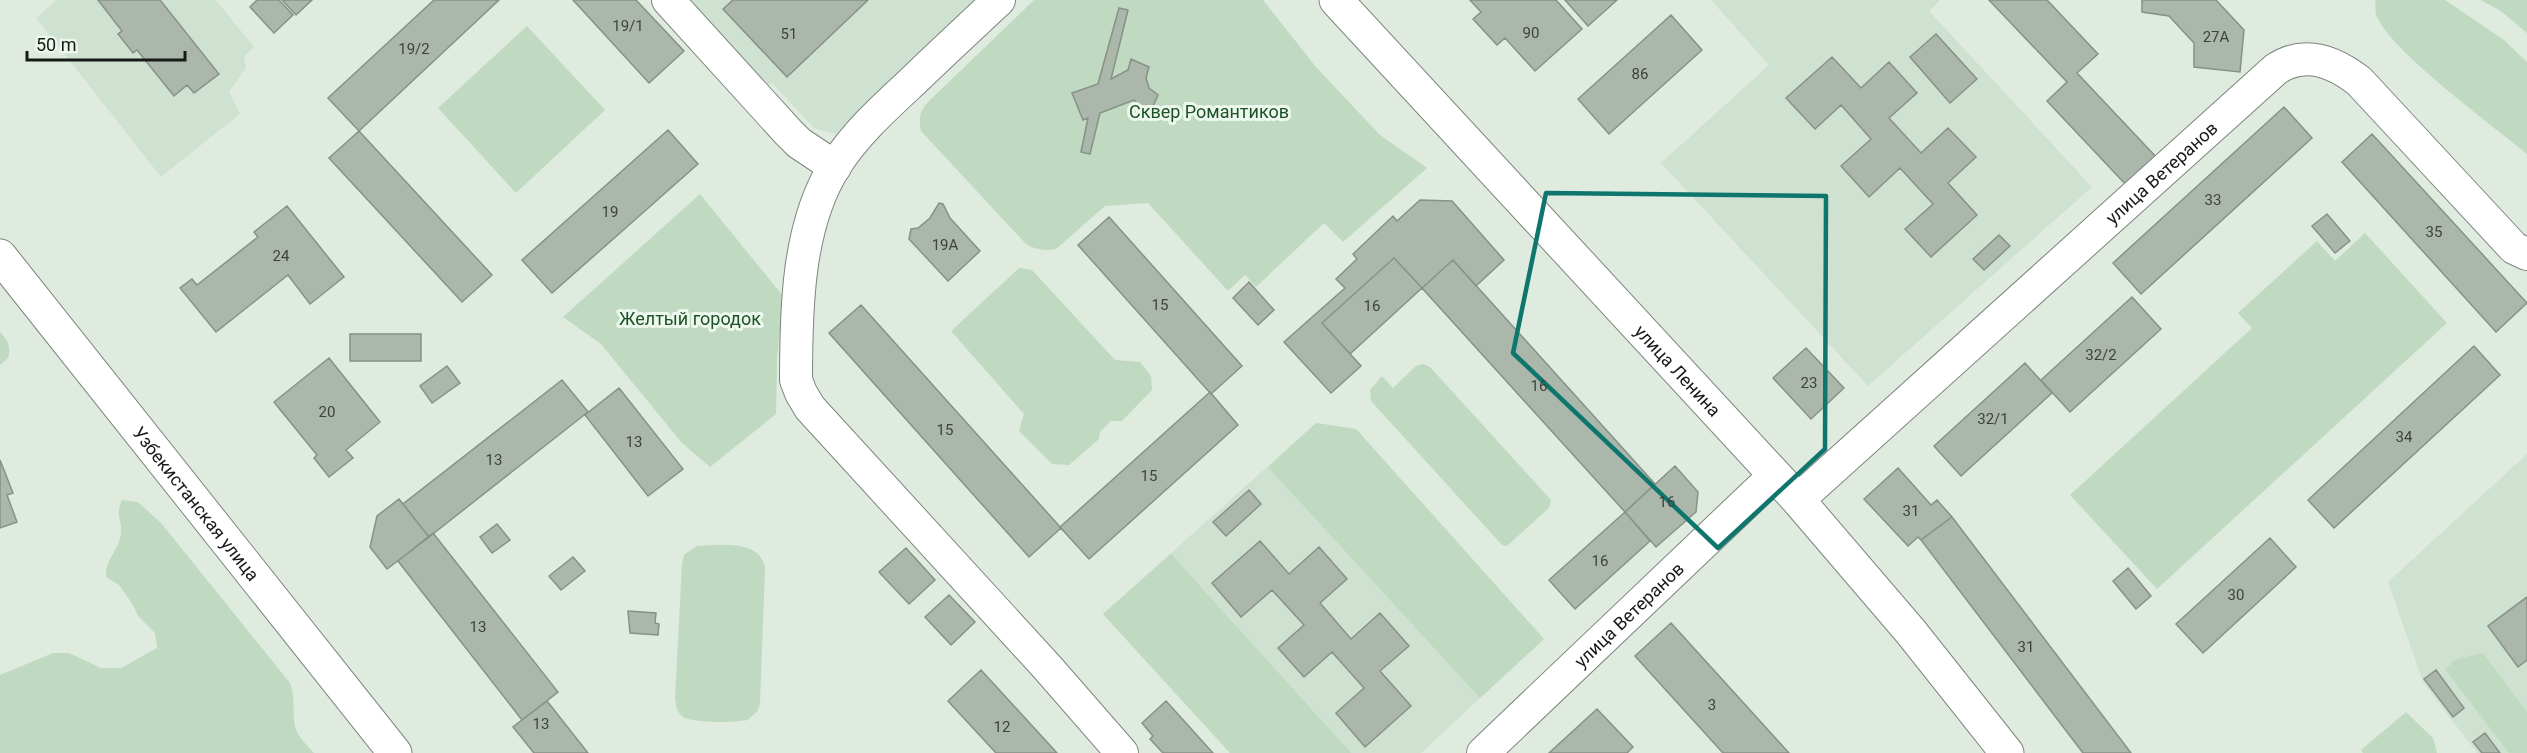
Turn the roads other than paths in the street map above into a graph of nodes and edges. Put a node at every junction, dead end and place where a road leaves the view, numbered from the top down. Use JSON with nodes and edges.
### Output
{"nodes":[{"id":1,"x":668,"y":0,"type":"edge"},
{"id":2,"x":999,"y":0,"type":"edge"},
{"id":3,"x":1336,"y":0,"type":"edge"},
{"id":4,"x":835,"y":167,"type":"junction"},
{"id":5,"x":2527,"y":254,"type":"edge"},
{"id":6,"x":0,"y":256,"type":"edge"},
{"id":7,"x":1775,"y":475,"type":"junction"},
{"id":8,"x":1798,"y":500,"type":"junction"},
{"id":9,"x":395,"y":753,"type":"edge"},
{"id":10,"x":1122,"y":753,"type":"edge"},
{"id":11,"x":1483,"y":753,"type":"edge"},
{"id":12,"x":2007,"y":753,"type":"edge"}],
"edges":[{"from":1,"to":4,"type":"street"},
{"from":2,"to":4,"type":"street"},
{"from":3,"to":7,"type":"main road","name":"улица Ленина"},
{"from":4,"to":10,"type":"street"},
{"from":5,"to":8,"type":"street","name":"улица Ветеранов"},
{"from":6,"to":9,"type":"main road","name":"Узбекистанская улица"},
{"from":7,"to":8,"type":"main road","name":"улица Ленина"},
{"from":7,"to":11,"type":"street","name":"улица Ветеранов"},
{"from":8,"to":12,"type":"main road","name":"улица Ленина"}]}
